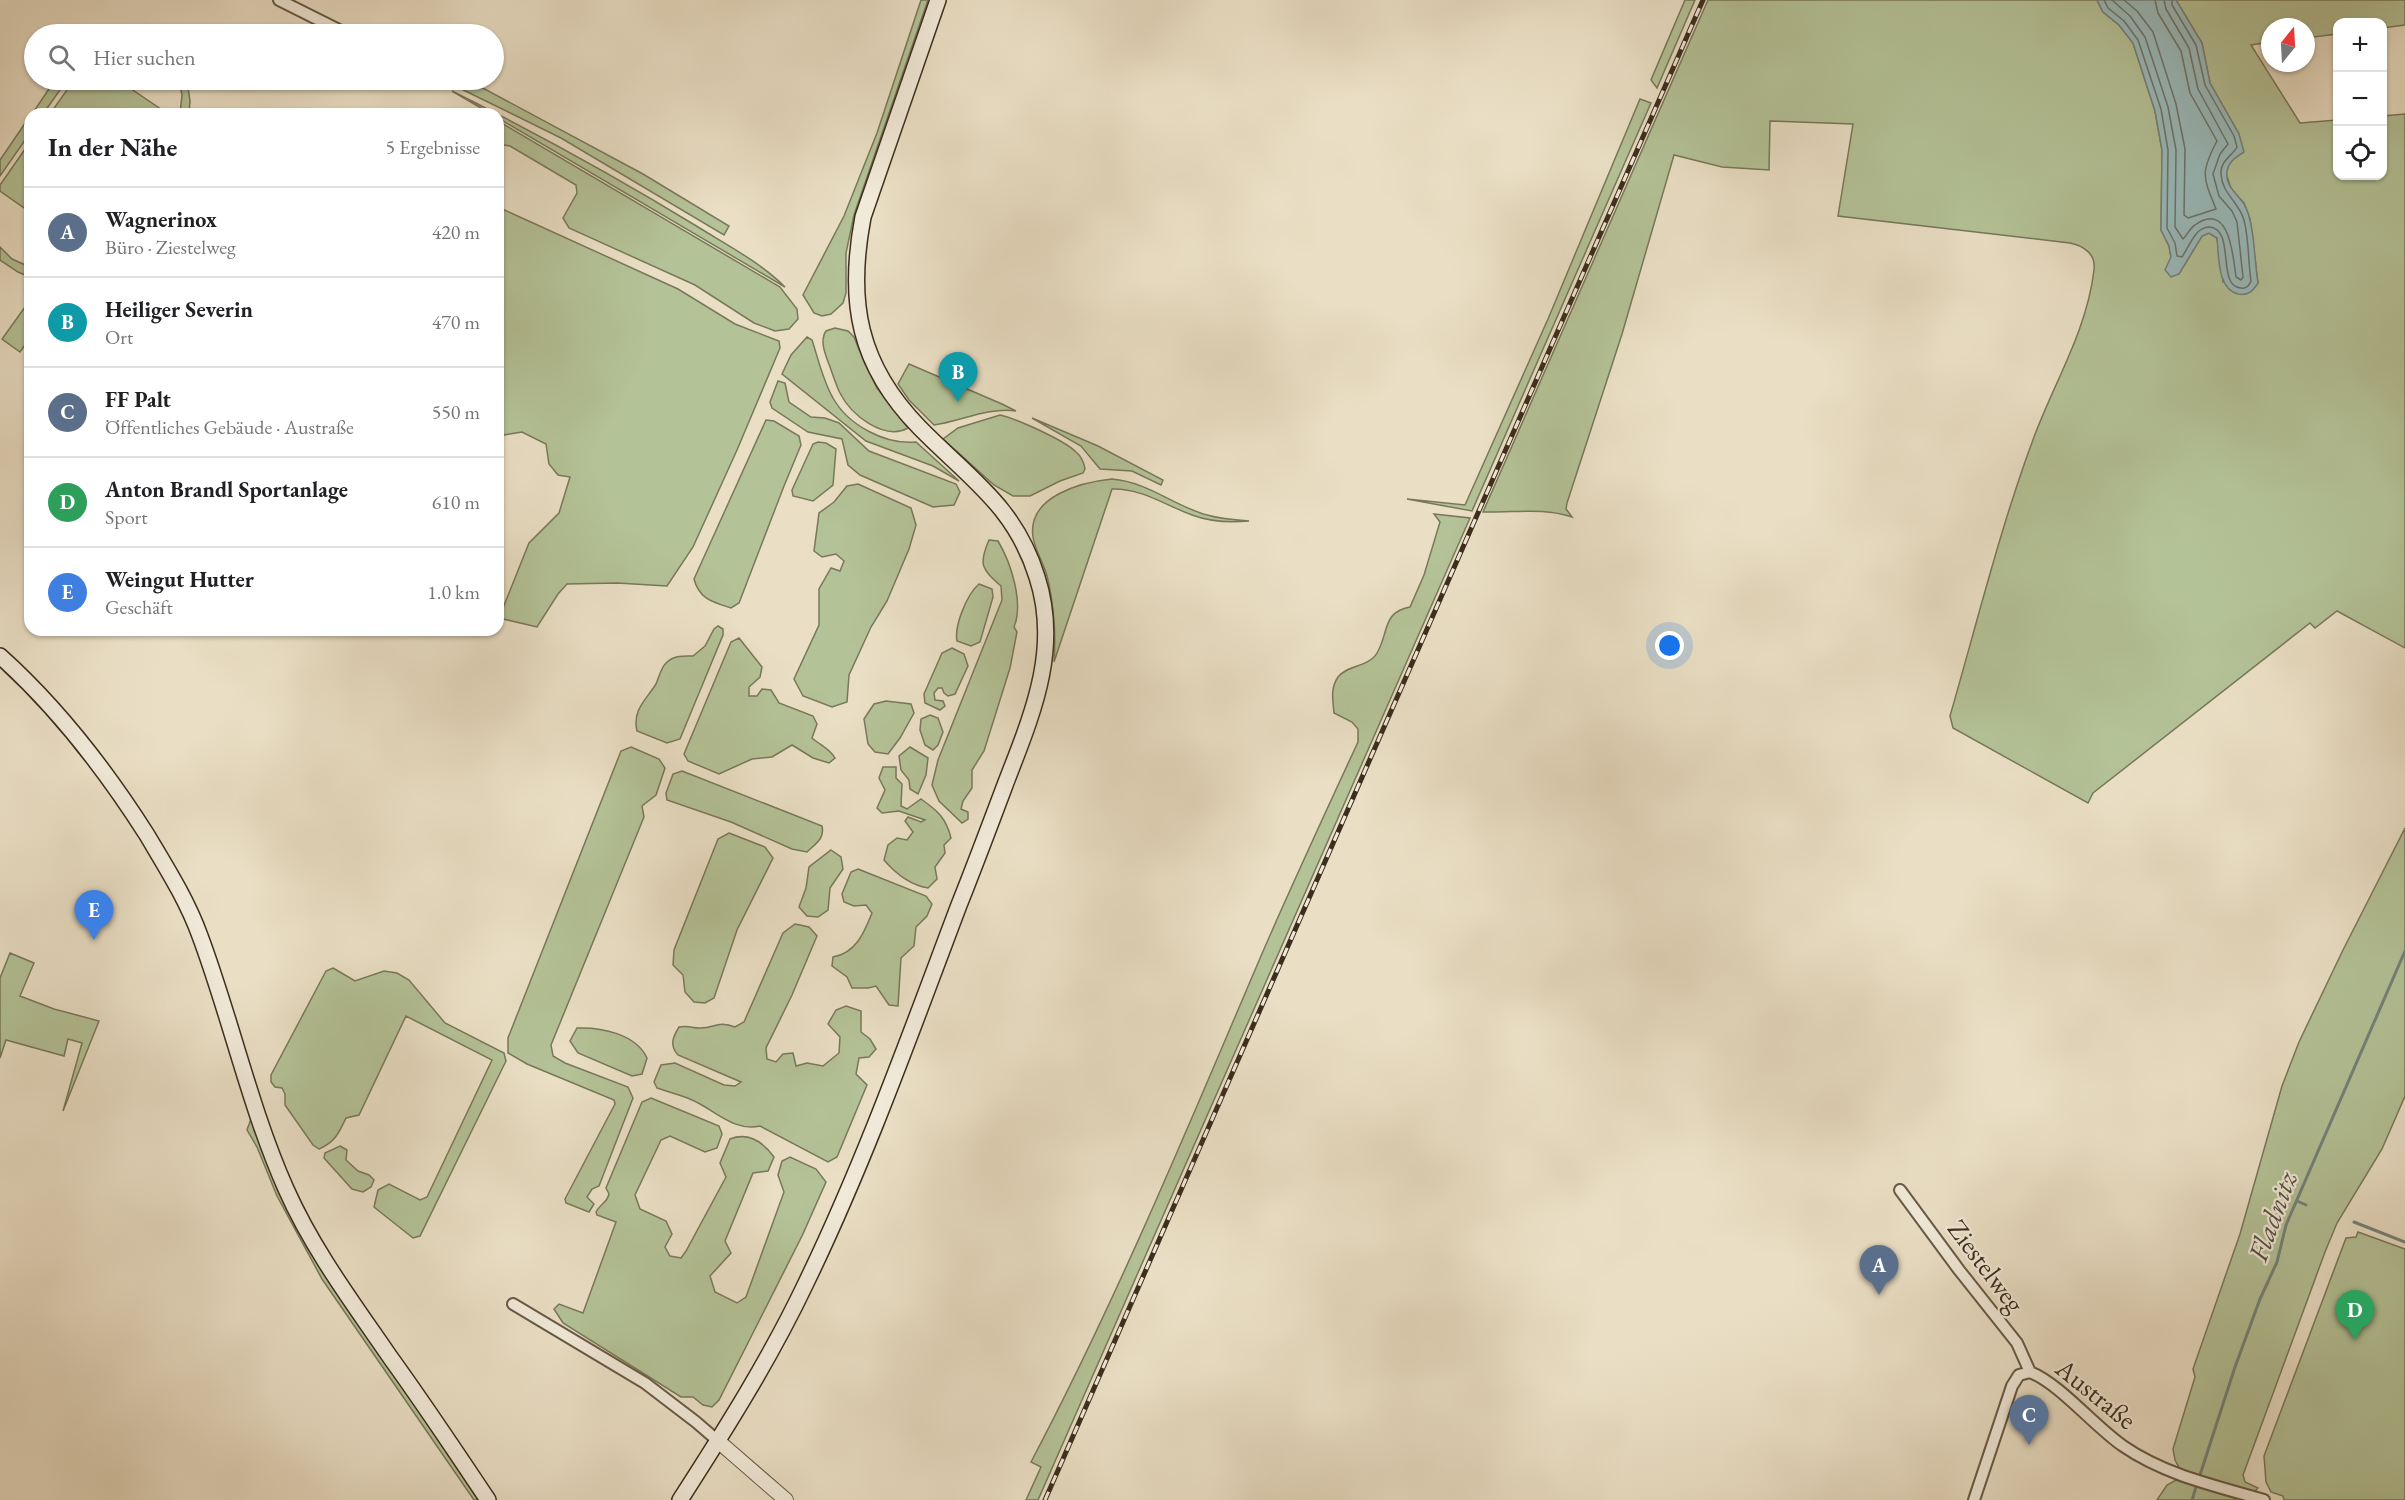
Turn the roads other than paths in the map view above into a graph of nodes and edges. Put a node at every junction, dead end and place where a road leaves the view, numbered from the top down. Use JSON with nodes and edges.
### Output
{"nodes":[{"id":1,"x":279,"y":0,"type":"edge"},
{"id":2,"x":938,"y":0,"type":"edge"},
{"id":3,"x":296,"y":4,"type":"edge"},
{"id":4,"x":330,"y":24,"type":"edge"},
{"id":5,"x":0,"y":656,"type":"edge"},
{"id":6,"x":1900,"y":1190,"type":"dead end"},
{"id":7,"x":513,"y":1304,"type":"dead end"},
{"id":8,"x":2030,"y":1372,"type":"junction"},
{"id":9,"x":718,"y":1441,"type":"junction"},
{"id":10,"x":488,"y":1500,"type":"edge"},
{"id":11,"x":680,"y":1500,"type":"edge"},
{"id":12,"x":786,"y":1500,"type":"edge"},
{"id":13,"x":1974,"y":1500,"type":"edge"},
{"id":14,"x":2264,"y":1500,"type":"edge"}],
"edges":[{"from":1,"to":3,"type":"street"},
{"from":2,"to":9,"type":"main road"},
{"from":3,"to":4,"type":"street"},
{"from":5,"to":10,"type":"main road"},
{"from":6,"to":8,"type":"street","name":"Ziestelweg"},
{"from":7,"to":9,"type":"street"},
{"from":8,"to":13,"type":"street","name":"Austraße"},
{"from":8,"to":14,"type":"street","name":"Austraße"},
{"from":9,"to":11,"type":"main road"},
{"from":9,"to":12,"type":"street"}]}
